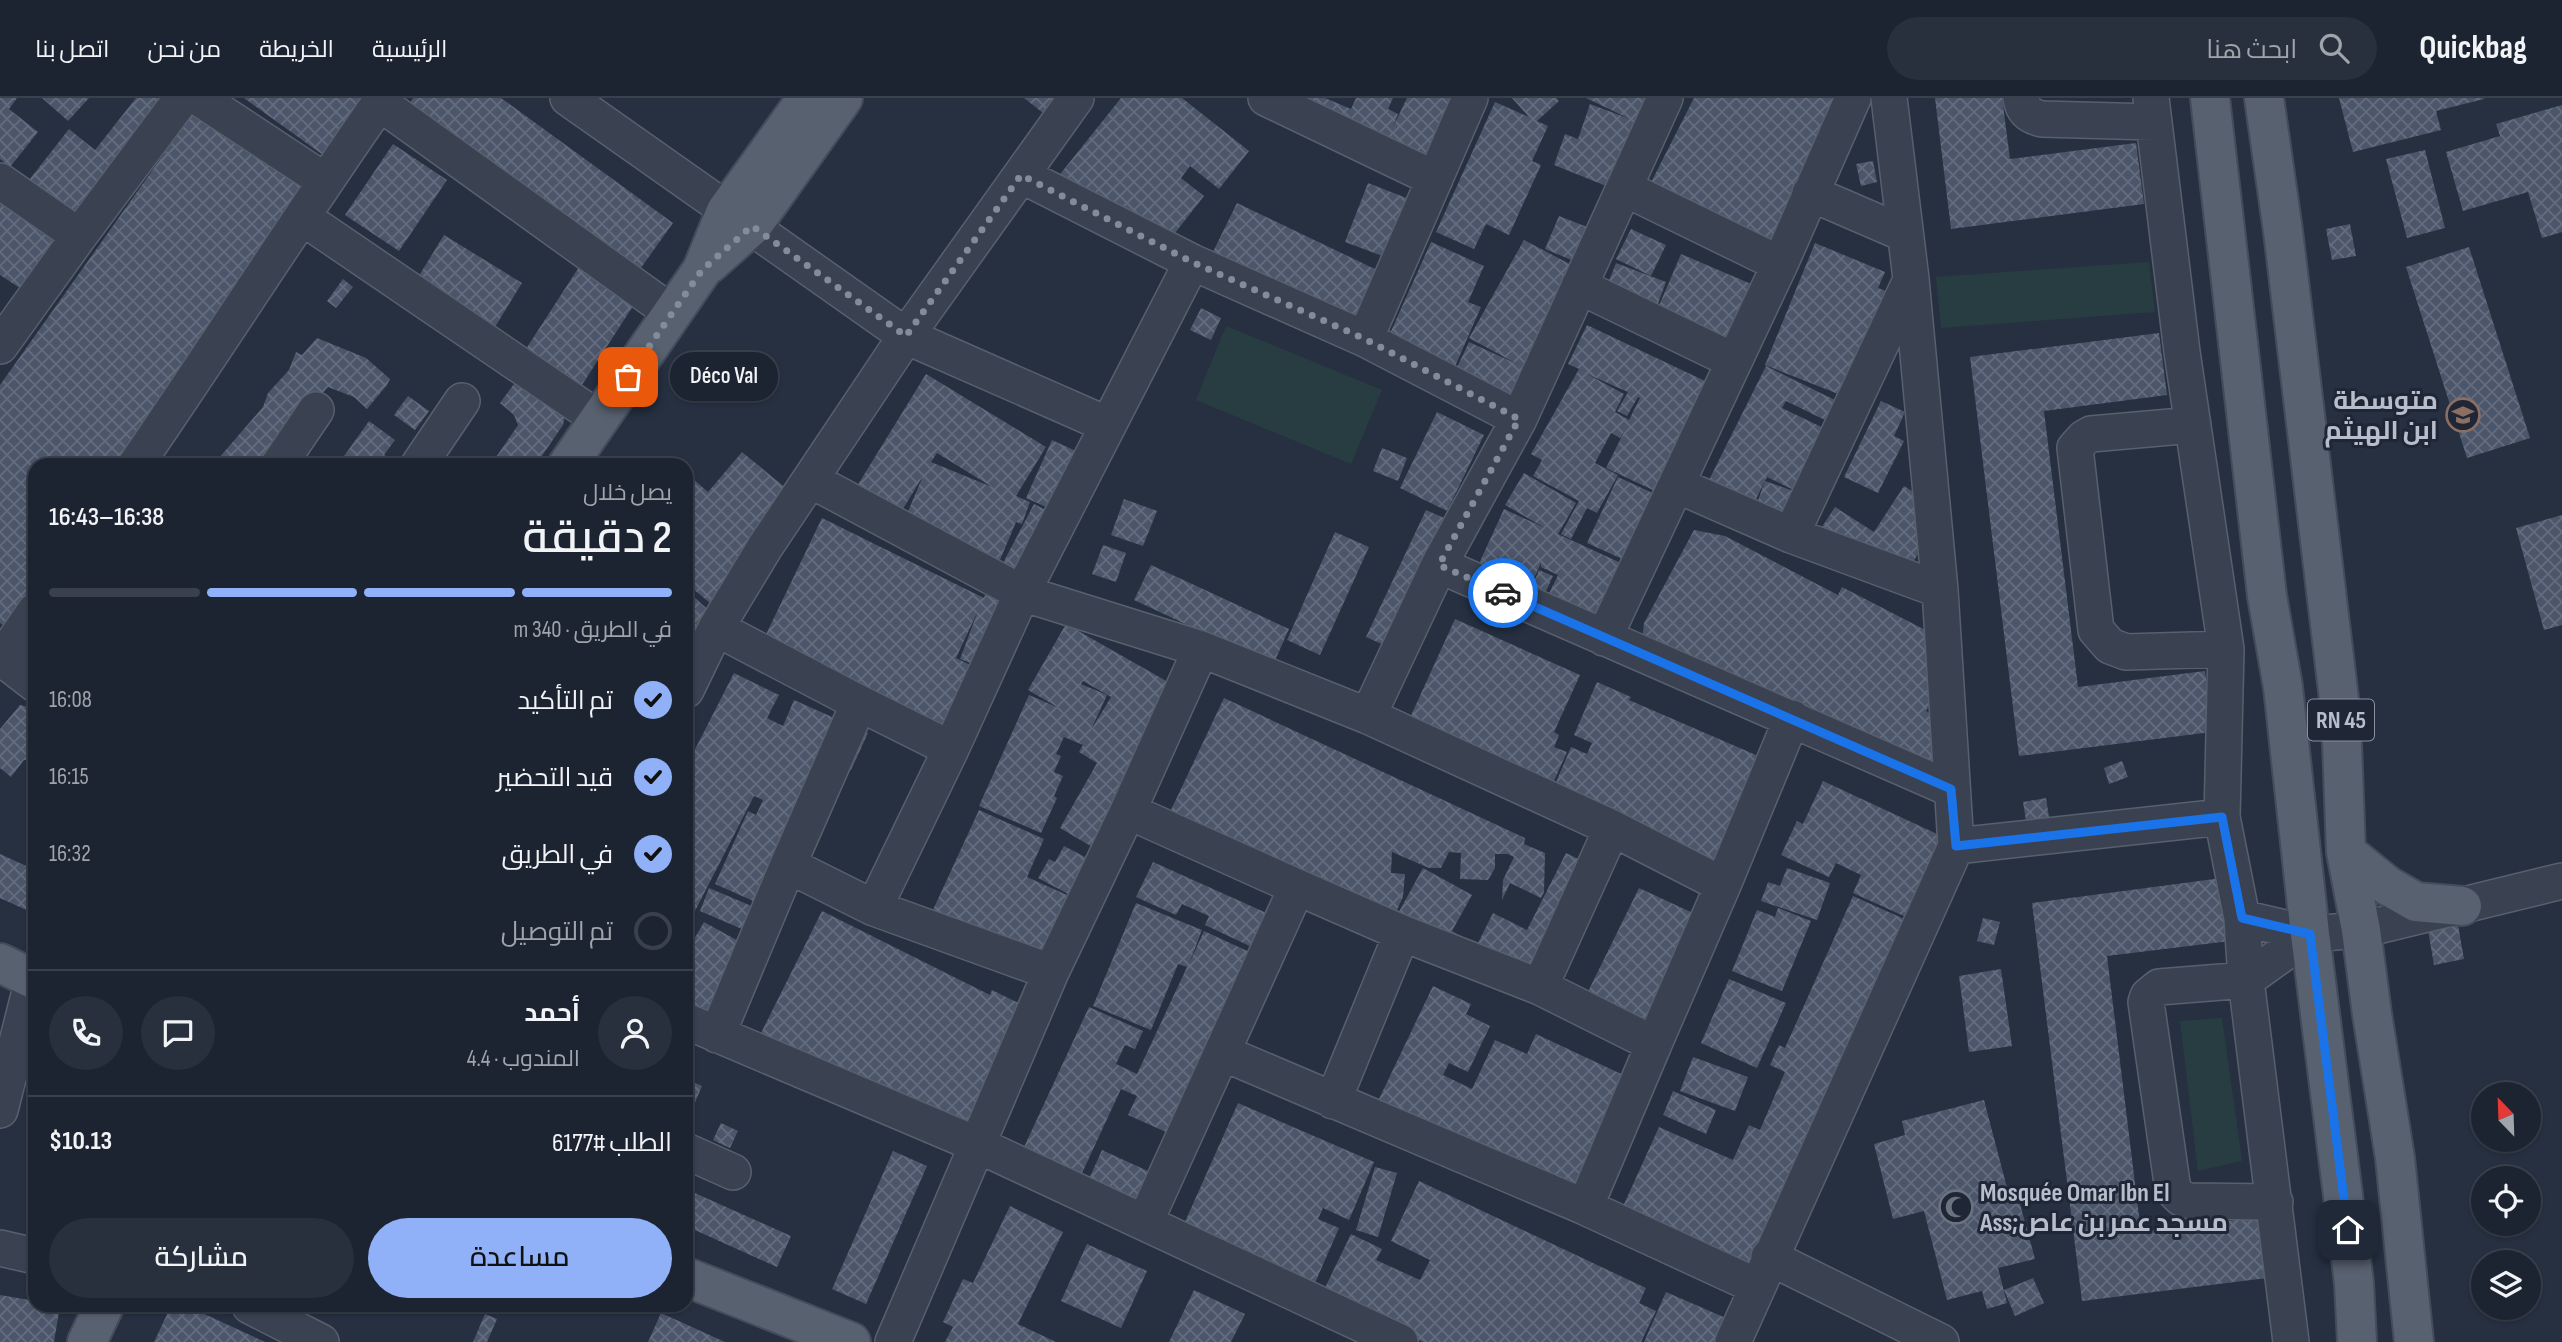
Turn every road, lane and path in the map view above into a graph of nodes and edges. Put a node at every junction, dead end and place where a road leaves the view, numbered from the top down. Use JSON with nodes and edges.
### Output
{"nodes":[{"id":1,"x":182,"y":98,"type":"edge"},
{"id":2,"x":199,"y":98,"type":"edge"},
{"id":3,"x":568,"y":98,"type":"edge"},
{"id":4,"x":807,"y":98,"type":"edge"},
{"id":5,"x":843,"y":98,"type":"edge"},
{"id":6,"x":1076,"y":98,"type":"edge"},
{"id":7,"x":1266,"y":98,"type":"edge"},
{"id":8,"x":1469,"y":98,"type":"edge"},
{"id":9,"x":1665,"y":98,"type":"edge"},
{"id":10,"x":1853,"y":98,"type":"edge"},
{"id":11,"x":1889,"y":98,"type":"edge"},
{"id":12,"x":2021,"y":98,"type":"edge"},
{"id":13,"x":2210,"y":98,"type":"edge"},
{"id":14,"x":2264,"y":98,"type":"edge"},
{"id":15,"x":382,"y":100,"type":"edge"},
{"id":16,"x":2152,"y":110,"type":"edge"},
{"id":17,"x":1021,"y":175,"type":"junction"},
{"id":18,"x":1435,"y":179,"type":"junction"},
{"id":19,"x":0,"y":181,"type":"edge"},
{"id":20,"x":325,"y":181,"type":"junction"},
{"id":21,"x":1624,"y":188,"type":"junction"},
{"id":22,"x":1810,"y":193,"type":"junction"},
{"id":23,"x":302,"y":217,"type":"junction"},
{"id":24,"x":739,"y":218,"type":"junction"},
{"id":25,"x":1905,"y":234,"type":"junction"},
{"id":26,"x":79,"y":236,"type":"junction"},
{"id":27,"x":1192,"y":262,"type":"junction"},
{"id":28,"x":1780,"y":264,"type":"junction"},
{"id":29,"x":1911,"y":279,"type":"junction"},
{"id":30,"x":1579,"y":286,"type":"junction"},
{"id":31,"x":12,"y":305,"type":"edge"},
{"id":32,"x":672,"y":313,"type":"junction"},
{"id":33,"x":906,"y":336,"type":"junction"},
{"id":34,"x":1365,"y":339,"type":"junction"},
{"id":35,"x":0,"y":346,"type":"edge"},
{"id":36,"x":1734,"y":360,"type":"junction"},
{"id":37,"x":462,"y":401,"type":"dead end"},
{"id":38,"x":316,"y":410,"type":"dead end"},
{"id":39,"x":599,"y":419,"type":"junction"},
{"id":40,"x":1519,"y":419,"type":"junction"},
{"id":41,"x":1108,"y":425,"type":"junction"},
{"id":42,"x":2193,"y":425,"type":"junction"},
{"id":43,"x":143,"y":458,"type":"edge"},
{"id":44,"x":283,"y":458,"type":"edge"},
{"id":45,"x":423,"y":458,"type":"edge"},
{"id":46,"x":572,"y":458,"type":"edge"},
{"id":47,"x":811,"y":480,"type":"junction"},
{"id":48,"x":1677,"y":485,"type":"junction"},
{"id":49,"x":1791,"y":535,"type":"junction"},
{"id":50,"x":1439,"y":565,"type":"junction"},
{"id":51,"x":1940,"y":590,"type":"junction"},
{"id":52,"x":1022,"y":593,"type":"junction"},
{"id":53,"x":28,"y":621,"type":"edge"},
{"id":54,"x":716,"y":628,"type":"junction"},
{"id":55,"x":1604,"y":638,"type":"junction"},
{"id":56,"x":1200,"y":649,"type":"junction"},
{"id":57,"x":2226,"y":649,"type":"junction"},
{"id":58,"x":1,"y":659,"type":"edge"},
{"id":59,"x":693,"y":676,"type":"edge"},
{"id":60,"x":28,"y":679,"type":"edge"},
{"id":61,"x":859,"y":703,"type":"junction"},
{"id":62,"x":1368,"y":716,"type":"junction"},
{"id":63,"x":1792,"y":718,"type":"junction"},
{"id":64,"x":951,"y":749,"type":"junction"},
{"id":65,"x":1951,"y":789,"type":"junction"},
{"id":66,"x":1128,"y":811,"type":"junction"},
{"id":67,"x":2222,"y":817,"type":"junction"},
{"id":68,"x":1612,"y":828,"type":"junction"},
{"id":69,"x":1956,"y":846,"type":"junction"},
{"id":70,"x":2346,"y":852,"type":"junction"},
{"id":71,"x":788,"y":865,"type":"junction"},
{"id":72,"x":2562,"y":881,"type":"edge"},
{"id":73,"x":1723,"y":885,"type":"junction"},
{"id":74,"x":1297,"y":887,"type":"junction"},
{"id":75,"x":2462,"y":906,"type":"junction"},
{"id":76,"x":874,"y":908,"type":"junction"},
{"id":77,"x":2242,"y":918,"type":"junction"},
{"id":78,"x":2361,"y":930,"type":"junction"},
{"id":79,"x":1402,"y":933,"type":"junction"},
{"id":80,"x":2310,"y":934,"type":"junction"},
{"id":81,"x":1051,"y":972,"type":"junction"},
{"id":82,"x":23,"y":974,"type":"edge"},
{"id":83,"x":2246,"y":980,"type":"junction"},
{"id":84,"x":1540,"y":987,"type":"junction"},
{"id":85,"x":701,"y":1028,"type":"edge"},
{"id":86,"x":1654,"y":1044,"type":"junction"},
{"id":87,"x":1223,"y":1053,"type":"junction"},
{"id":88,"x":1333,"y":1101,"type":"junction"},
{"id":89,"x":0,"y":1110,"type":"edge"},
{"id":90,"x":978,"y":1145,"type":"junction"},
{"id":91,"x":693,"y":1154,"type":"edge"},
{"id":92,"x":733,"y":1172,"type":"dead end"},
{"id":93,"x":2275,"y":1202,"type":"junction"},
{"id":94,"x":1585,"y":1207,"type":"junction"},
{"id":95,"x":1145,"y":1222,"type":"junction"},
{"id":96,"x":0,"y":1248,"type":"edge"},
{"id":97,"x":28,"y":1254,"type":"edge"},
{"id":98,"x":1763,"y":1272,"type":"junction"},
{"id":99,"x":693,"y":1280,"type":"edge"},
{"id":100,"x":101,"y":1312,"type":"edge"},
{"id":101,"x":262,"y":1312,"type":"edge"},
{"id":102,"x":1887,"y":1330,"type":"edge"},
{"id":103,"x":88,"y":1342,"type":"edge"},
{"id":104,"x":321,"y":1342,"type":"edge"},
{"id":105,"x":851,"y":1342,"type":"edge"},
{"id":106,"x":893,"y":1342,"type":"edge"},
{"id":107,"x":1400,"y":1342,"type":"edge"},
{"id":108,"x":1732,"y":1342,"type":"edge"},
{"id":109,"x":1941,"y":1342,"type":"edge"},
{"id":110,"x":2291,"y":1342,"type":"edge"},
{"id":111,"x":2357,"y":1342,"type":"edge"},
{"id":112,"x":2414,"y":1342,"type":"edge"}],
"edges":[{"from":1,"to":26,"type":"street"},
{"from":2,"to":20,"type":"street"},
{"from":3,"to":24,"type":"street"},
{"from":4,"to":24,"type":"main road"},
{"from":5,"to":24,"type":"main road"},
{"from":6,"to":17,"type":"street"},
{"from":7,"to":18,"type":"street"},
{"from":8,"to":18,"type":"street"},
{"from":9,"to":21,"type":"street"},
{"from":10,"to":22,"type":"street"},
{"from":11,"to":25,"type":"street"},
{"from":12,"to":16,"type":"street"},
{"from":13,"to":80,"type":"main road","number":"RN 45"},
{"from":14,"to":70,"type":"main road","number":"RN 45"},
{"from":15,"to":20,"type":"street"},
{"from":15,"to":32,"type":"street"},
{"from":16,"to":42,"type":"street"},
{"from":17,"to":27,"type":"street"},
{"from":17,"to":33,"type":"street"},
{"from":18,"to":34,"type":"street"},
{"from":19,"to":26,"type":"street"},
{"from":20,"to":23,"type":"street"},
{"from":21,"to":28,"type":"street"},
{"from":21,"to":30,"type":"street"},
{"from":22,"to":25,"type":"street"},
{"from":22,"to":28,"type":"street"},
{"from":23,"to":39,"type":"street"},
{"from":23,"to":43,"type":"street"},
{"from":24,"to":32,"type":"main road"},
{"from":24,"to":33,"type":"street"},
{"from":25,"to":29,"type":"street"},
{"from":26,"to":31,"type":"street"},
{"from":27,"to":34,"type":"street"},
{"from":27,"to":41,"type":"street"},
{"from":28,"to":36,"type":"street"},
{"from":29,"to":49,"type":"street"},
{"from":29,"to":51,"type":"street"},
{"from":30,"to":36,"type":"street"},
{"from":30,"to":40,"type":"street"},
{"from":31,"to":35,"type":"street"},
{"from":32,"to":39,"type":"main road"},
{"from":33,"to":41,"type":"street"},
{"from":33,"to":47,"type":"street"},
{"from":34,"to":40,"type":"street"},
{"from":36,"to":48,"type":"street"},
{"from":37,"to":45,"type":"street"},
{"from":38,"to":44,"type":"street"},
{"from":39,"to":46,"type":"main road"},
{"from":40,"to":50,"type":"street"},
{"from":41,"to":52,"type":"street"},
{"from":42,"to":57,"type":"street"},
{"from":42,"to":57,"type":"street"},
{"from":47,"to":52,"type":"street"},
{"from":47,"to":54,"type":"street"},
{"from":48,"to":49,"type":"street"},
{"from":48,"to":55,"type":"street"},
{"from":49,"to":51,"type":"street"},
{"from":50,"to":55,"type":"street"},
{"from":50,"to":62,"type":"street"},
{"from":51,"to":65,"type":"street"},
{"from":52,"to":56,"type":"street"},
{"from":52,"to":64,"type":"street"},
{"from":53,"to":58,"type":"street"},
{"from":54,"to":59,"type":"street"},
{"from":54,"to":61,"type":"street"},
{"from":55,"to":63,"type":"street"},
{"from":56,"to":62,"type":"street"},
{"from":56,"to":66,"type":"street"},
{"from":57,"to":67,"type":"street"},
{"from":58,"to":60,"type":"street"},
{"from":61,"to":64,"type":"street"},
{"from":61,"to":71,"type":"street"},
{"from":62,"to":68,"type":"street"},
{"from":63,"to":65,"type":"street"},
{"from":63,"to":73,"type":"street"},
{"from":64,"to":76,"type":"street"},
{"from":65,"to":69,"type":"street"},
{"from":66,"to":74,"type":"street"},
{"from":66,"to":81,"type":"street"},
{"from":67,"to":69,"type":"street"},
{"from":67,"to":77,"type":"street"},
{"from":68,"to":73,"type":"street"},
{"from":68,"to":84,"type":"street"},
{"from":69,"to":98,"type":"street"},
{"from":70,"to":75,"type":"main road"},
{"from":70,"to":78,"type":"main road","number":"RN 45"},
{"from":71,"to":76,"type":"street"},
{"from":71,"to":85,"type":"street"},
{"from":72,"to":75,"type":"street"},
{"from":73,"to":86,"type":"street"},
{"from":74,"to":79,"type":"street"},
{"from":74,"to":87,"type":"street"},
{"from":75,"to":78,"type":"street"},
{"from":76,"to":81,"type":"street"},
{"from":77,"to":80,"type":"street"},
{"from":77,"to":83,"type":"street"},
{"from":78,"to":80,"type":"street"},
{"from":78,"to":112,"type":"main road","number":"RN 45"},
{"from":79,"to":84,"type":"street"},
{"from":79,"to":88,"type":"street"},
{"from":80,"to":83,"type":"street"},
{"from":80,"to":111,"type":"main road","number":"RN 45"},
{"from":81,"to":90,"type":"street"},
{"from":82,"to":89,"type":"street"},
{"from":83,"to":93,"type":"street"},
{"from":83,"to":93,"type":"street"},
{"from":84,"to":86,"type":"street"},
{"from":85,"to":90,"type":"street"},
{"from":86,"to":94,"type":"street"},
{"from":87,"to":88,"type":"street"},
{"from":87,"to":95,"type":"street"},
{"from":88,"to":94,"type":"street"},
{"from":90,"to":95,"type":"street"},
{"from":90,"to":106,"type":"street"},
{"from":91,"to":92,"type":"street"},
{"from":93,"to":110,"type":"street"},
{"from":94,"to":98,"type":"street"},
{"from":95,"to":107,"type":"street"},
{"from":96,"to":97,"type":"street"},
{"from":98,"to":102,"type":"street"},
{"from":98,"to":108,"type":"street"},
{"from":99,"to":105,"type":"main road"},
{"from":100,"to":103,"type":"main road"},
{"from":101,"to":104,"type":"street"},
{"from":102,"to":109,"type":"street"}]}
